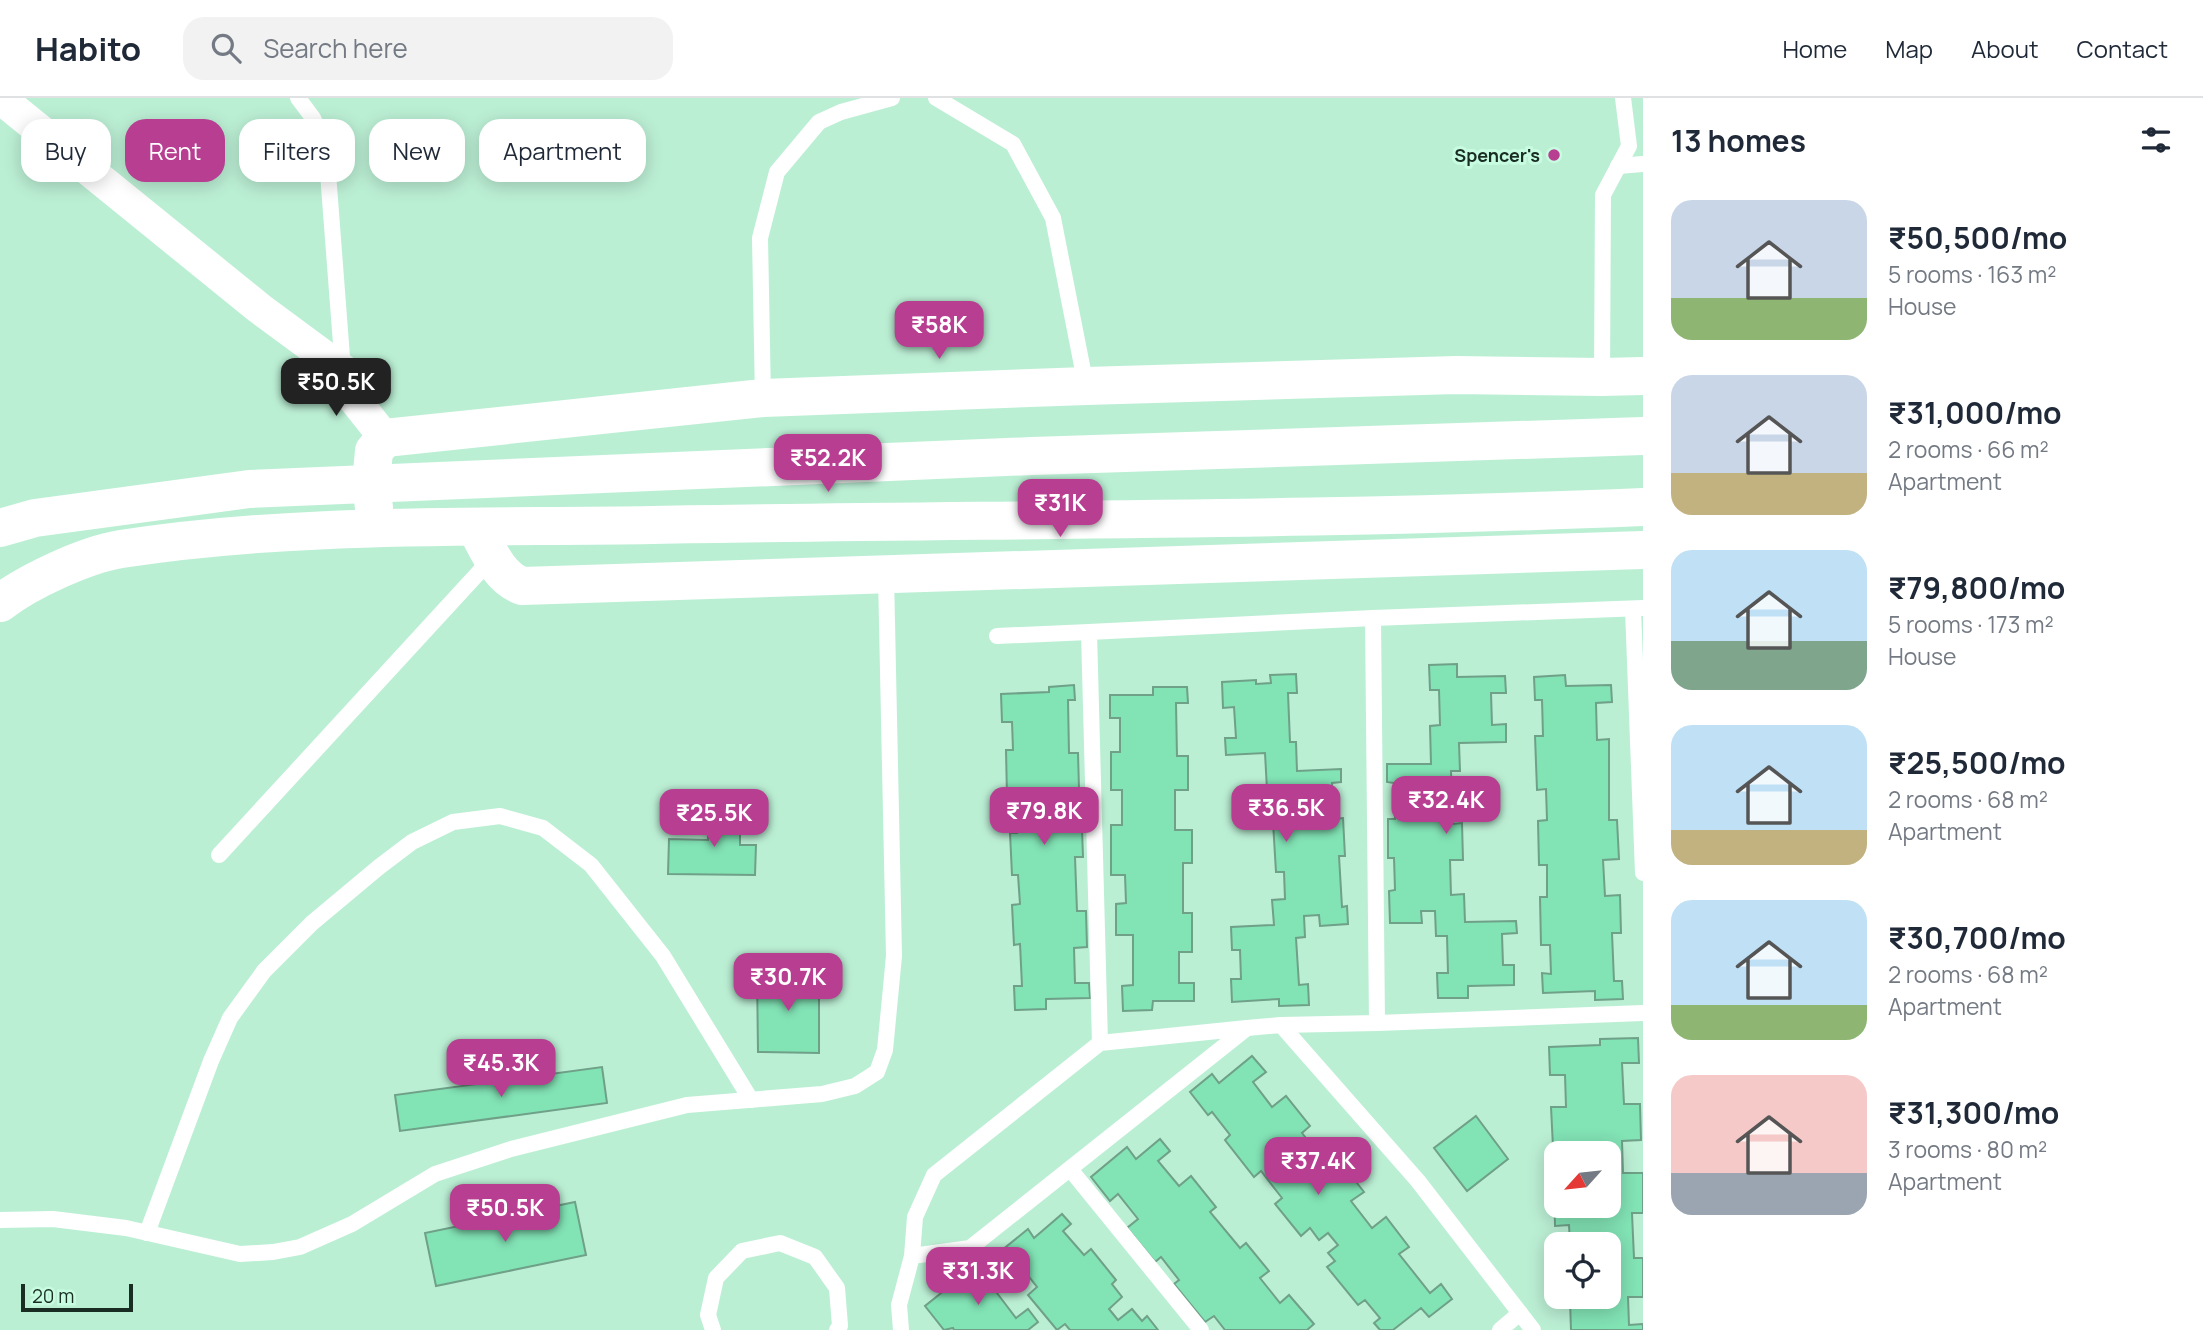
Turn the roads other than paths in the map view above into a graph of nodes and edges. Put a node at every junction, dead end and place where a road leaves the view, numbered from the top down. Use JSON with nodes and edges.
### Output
{"nodes":[{"id":1,"x":1,"y":98,"type":"edge"},
{"id":2,"x":298,"y":98,"type":"edge"},
{"id":3,"x":892,"y":98,"type":"edge"},
{"id":4,"x":936,"y":98,"type":"edge"},
{"id":5,"x":1623,"y":98,"type":"edge"},
{"id":6,"x":838,"y":105,"type":"edge"},
{"id":7,"x":1643,"y":164,"type":"edge"},
{"id":8,"x":1618,"y":166,"type":"junction"},
{"id":9,"x":343,"y":370,"type":"junction"},
{"id":10,"x":1643,"y":376,"type":"edge"},
{"id":11,"x":1602,"y":377,"type":"junction"},
{"id":12,"x":1086,"y":386,"type":"junction"},
{"id":13,"x":763,"y":398,"type":"junction"},
{"id":14,"x":1643,"y":436,"type":"edge"},
{"id":15,"x":385,"y":438,"type":"junction"},
{"id":16,"x":371,"y":483,"type":"junction"},
{"id":17,"x":0,"y":500,"type":"edge"},
{"id":18,"x":1643,"y":507,"type":"edge"},
{"id":19,"x":18,"y":523,"type":"edge"},
{"id":20,"x":376,"y":530,"type":"junction"},
{"id":21,"x":484,"y":542,"type":"junction"},
{"id":22,"x":1643,"y":551,"type":"edge"},
{"id":23,"x":77,"y":563,"type":"junction"},
{"id":24,"x":886,"y":575,"type":"junction"},
{"id":25,"x":7,"y":586,"type":"edge"},
{"id":26,"x":1638,"y":608,"type":"edge"},
{"id":27,"x":1373,"y":618,"type":"junction"},
{"id":28,"x":1089,"y":632,"type":"junction"},
{"id":29,"x":997,"y":636,"type":"dead end"},
{"id":30,"x":219,"y":855,"type":"dead end"},
{"id":31,"x":1643,"y":873,"type":"edge"},
{"id":32,"x":1643,"y":1013,"type":"edge"},
{"id":33,"x":1377,"y":1023,"type":"junction"},
{"id":34,"x":1281,"y":1025,"type":"junction"},
{"id":35,"x":1247,"y":1028,"type":"junction"},
{"id":36,"x":1100,"y":1043,"type":"junction"},
{"id":37,"x":751,"y":1100,"type":"junction"},
{"id":38,"x":1070,"y":1169,"type":"junction"},
{"id":39,"x":0,"y":1220,"type":"edge"},
{"id":40,"x":147,"y":1233,"type":"junction"},
{"id":41,"x":912,"y":1256,"type":"junction"},
{"id":42,"x":1520,"y":1313,"type":"junction"},
{"id":43,"x":713,"y":1330,"type":"edge"},
{"id":44,"x":837,"y":1330,"type":"edge"},
{"id":45,"x":901,"y":1330,"type":"edge"},
{"id":46,"x":1201,"y":1330,"type":"edge"},
{"id":47,"x":1500,"y":1330,"type":"edge"},
{"id":48,"x":1533,"y":1330,"type":"edge"}],
"edges":[{"from":1,"to":9,"type":"street"},
{"from":2,"to":9,"type":"lane"},
{"from":3,"to":6,"type":"lane"},
{"from":4,"to":12,"type":"lane"},
{"from":5,"to":8,"type":"lane"},
{"from":6,"to":13,"type":"lane"},
{"from":7,"to":8,"type":"lane"},
{"from":8,"to":11,"type":"lane"},
{"from":9,"to":15,"type":"street"},
{"from":10,"to":11,"type":"main road"},
{"from":11,"to":12,"type":"main road"},
{"from":12,"to":13,"type":"main road"},
{"from":13,"to":15,"type":"main road"},
{"from":14,"to":16,"type":"main road"},
{"from":15,"to":16,"type":"main road"},
{"from":16,"to":19,"type":"main road"},
{"from":16,"to":20,"type":"main road"},
{"from":17,"to":19,"type":"main road"},
{"from":18,"to":21,"type":"main road"},
{"from":19,"to":23,"type":"main road"},
{"from":20,"to":21,"type":"main road"},
{"from":20,"to":23,"type":"main road"},
{"from":21,"to":24,"type":"main road"},
{"from":21,"to":30,"type":"lane"},
{"from":22,"to":24,"type":"main road"},
{"from":23,"to":25,"type":"main road"},
{"from":24,"to":37,"type":"lane"},
{"from":26,"to":27,"type":"lane"},
{"from":26,"to":31,"type":"lane"},
{"from":27,"to":28,"type":"lane"},
{"from":27,"to":33,"type":"lane"},
{"from":28,"to":29,"type":"lane"},
{"from":28,"to":36,"type":"lane"},
{"from":32,"to":33,"type":"lane"},
{"from":33,"to":34,"type":"lane"},
{"from":34,"to":35,"type":"lane"},
{"from":34,"to":42,"type":"lane"},
{"from":35,"to":36,"type":"lane"},
{"from":35,"to":38,"type":"lane"},
{"from":36,"to":41,"type":"lane"},
{"from":37,"to":40,"type":"lane"},
{"from":37,"to":40,"type":"lane"},
{"from":38,"to":41,"type":"lane"},
{"from":38,"to":46,"type":"lane"},
{"from":39,"to":40,"type":"lane"},
{"from":41,"to":45,"type":"lane"},
{"from":42,"to":47,"type":"lane"},
{"from":42,"to":48,"type":"lane"},
{"from":43,"to":44,"type":"lane"}]}
